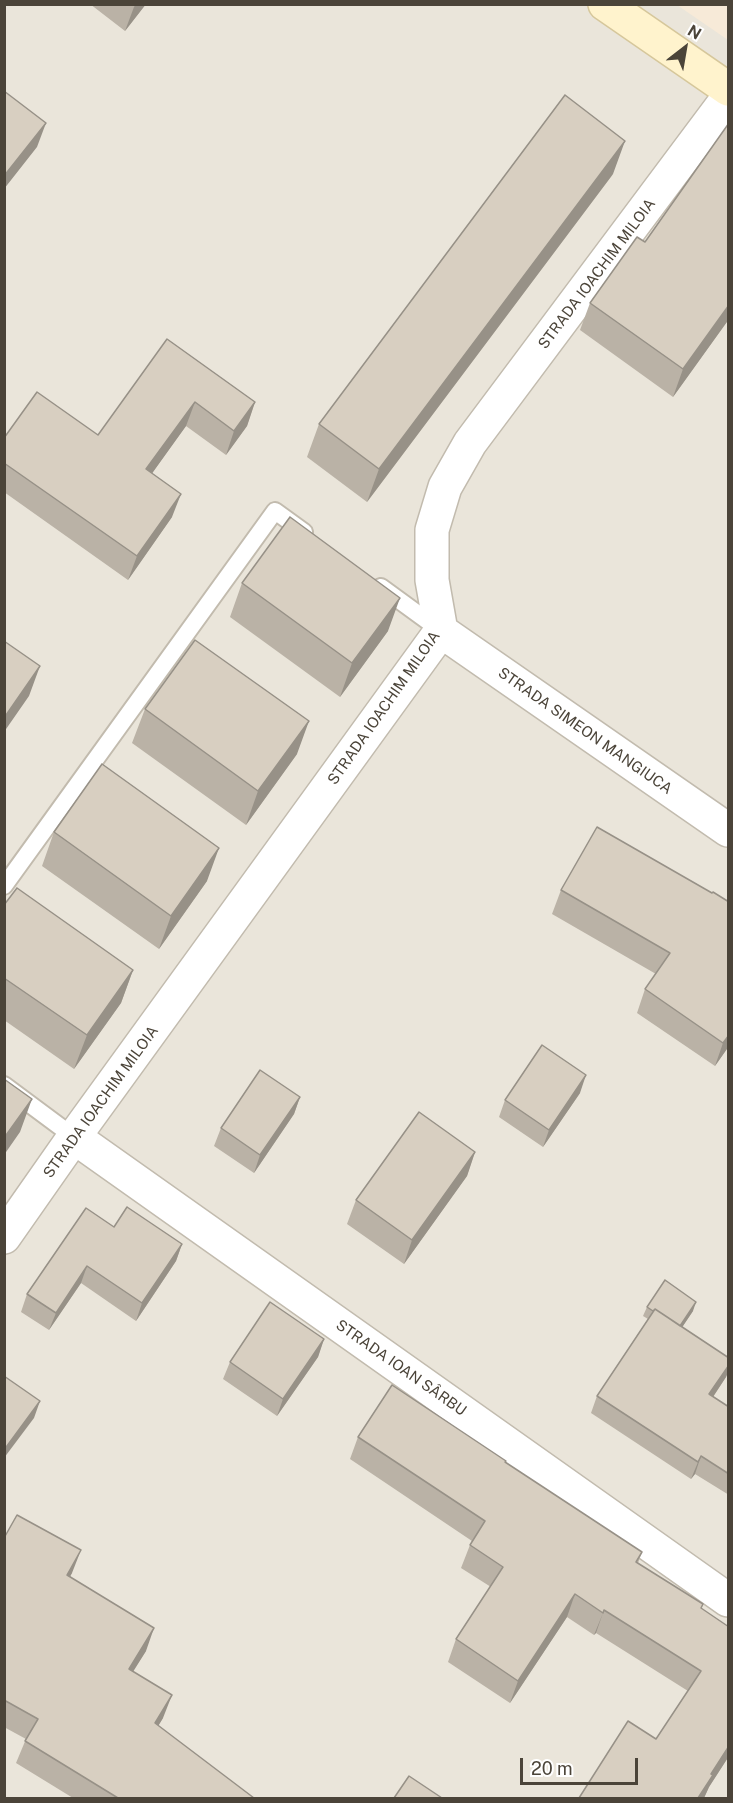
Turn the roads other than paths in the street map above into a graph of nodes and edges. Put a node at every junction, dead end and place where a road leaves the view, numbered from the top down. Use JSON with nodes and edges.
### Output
{"nodes":[{"id":1,"x":605,"y":4,"type":"edge"},
{"id":2,"x":729,"y":89,"type":"edge"},
{"id":3,"x":729,"y":98,"type":"edge"},
{"id":4,"x":321,"y":544,"type":"edge"},
{"id":5,"x":367,"y":578,"type":"edge"},
{"id":6,"x":441,"y":631,"type":"junction"},
{"id":7,"x":729,"y":830,"type":"edge"},
{"id":8,"x":4,"y":886,"type":"edge"},
{"id":9,"x":4,"y":1085,"type":"edge"},
{"id":10,"x":74,"y":1137,"type":"junction"},
{"id":11,"x":4,"y":1237,"type":"edge"},
{"id":12,"x":729,"y":1600,"type":"edge"}],
"edges":[{"from":1,"to":2,"type":"street"},
{"from":3,"to":6,"type":"street","name":"STRADA IOACHIM MILOIA"},
{"from":4,"to":8,"type":"lane"},
{"from":5,"to":6,"type":"lane"},
{"from":6,"to":7,"type":"street","name":"STRADA SIMEON MANGIUCA"},
{"from":6,"to":10,"type":"street","name":"STRADA IOACHIM MILOIA"},
{"from":9,"to":10,"type":"lane"},
{"from":10,"to":11,"type":"street","name":"STRADA IOACHIM MILOIA"},
{"from":10,"to":12,"type":"street","name":"STRADA IOAN SÂRBU"}]}
